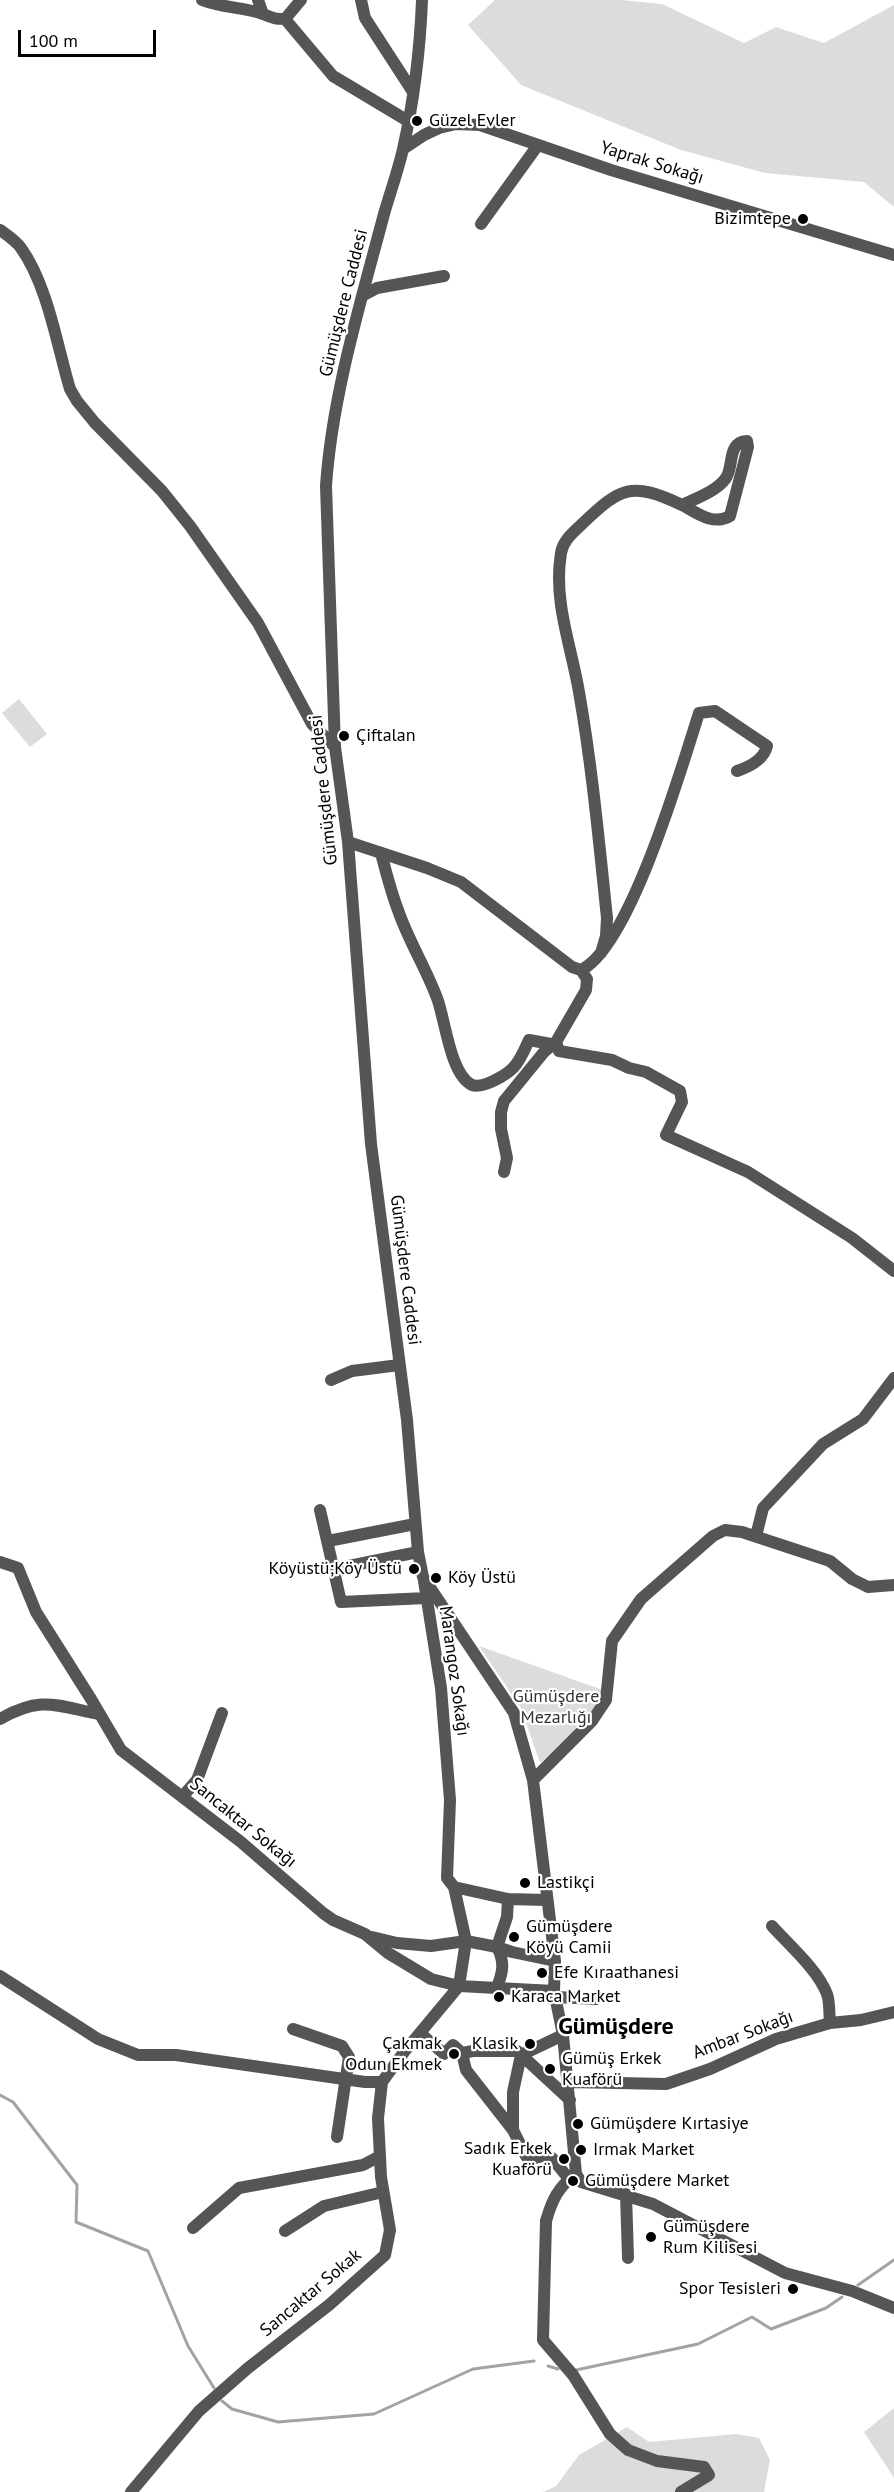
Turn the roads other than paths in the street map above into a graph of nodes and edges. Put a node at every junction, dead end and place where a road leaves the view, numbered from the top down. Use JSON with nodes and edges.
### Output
{"nodes":[{"id":1,"x":202,"y":0,"type":"edge"},
{"id":2,"x":258,"y":0,"type":"edge"},
{"id":3,"x":302,"y":0,"type":"edge"},
{"id":4,"x":361,"y":0,"type":"edge"},
{"id":5,"x":422,"y":0,"type":"edge"},
{"id":6,"x":263,"y":14,"type":"junction"},
{"id":7,"x":285,"y":19,"type":"junction"},
{"id":8,"x":413,"y":92,"type":"junction"},
{"id":9,"x":408,"y":121,"type":"junction"},
{"id":10,"x":538,"y":146,"type":"junction"},
{"id":11,"x":403,"y":149,"type":"junction"},
{"id":12,"x":481,"y":224,"type":"dead end"},
{"id":13,"x":0,"y":230,"type":"edge"},
{"id":14,"x":894,"y":255,"type":"edge"},
{"id":15,"x":444,"y":276,"type":"dead end"},
{"id":16,"x":362,"y":296,"type":"junction"},
{"id":17,"x":682,"y":505,"type":"junction"},
{"id":18,"x":334,"y":747,"type":"junction"},
{"id":19,"x":736,"y":771,"type":"dead end"},
{"id":20,"x":348,"y":842,"type":"junction"},
{"id":21,"x":381,"y":853,"type":"junction"},
{"id":22,"x":601,"y":953,"type":"junction"},
{"id":23,"x":581,"y":970,"type":"junction"},
{"id":24,"x":554,"y":1043,"type":"junction"},
{"id":25,"x":504,"y":1172,"type":"dead end"},
{"id":26,"x":894,"y":1271,"type":"edge"},
{"id":27,"x":399,"y":1365,"type":"junction"},
{"id":28,"x":894,"y":1378,"type":"edge"},
{"id":29,"x":331,"y":1380,"type":"dead end"},
{"id":30,"x":320,"y":1510,"type":"dead end"},
{"id":31,"x":415,"y":1524,"type":"junction"},
{"id":32,"x":756,"y":1536,"type":"junction"},
{"id":33,"x":328,"y":1541,"type":"junction"},
{"id":34,"x":418,"y":1552,"type":"junction"},
{"id":35,"x":0,"y":1562,"type":"edge"},
{"id":36,"x":334,"y":1569,"type":"junction"},
{"id":37,"x":423,"y":1577,"type":"junction"},
{"id":38,"x":894,"y":1585,"type":"edge"},
{"id":39,"x":426,"y":1598,"type":"junction"},
{"id":40,"x":222,"y":1713,"type":"dead end"},
{"id":41,"x":99,"y":1714,"type":"junction"},
{"id":42,"x":0,"y":1719,"type":"edge"},
{"id":43,"x":534,"y":1780,"type":"junction"},
{"id":44,"x":183,"y":1796,"type":"junction"},
{"id":45,"x":454,"y":1887,"type":"junction"},
{"id":46,"x":508,"y":1899,"type":"junction"},
{"id":47,"x":546,"y":1899,"type":"junction"},
{"id":48,"x":772,"y":1926,"type":"dead end"},
{"id":49,"x":365,"y":1934,"type":"junction"},
{"id":50,"x":466,"y":1941,"type":"junction"},
{"id":51,"x":497,"y":1947,"type":"junction"},
{"id":52,"x":555,"y":1961,"type":"junction"},
{"id":53,"x":0,"y":1976,"type":"edge"},
{"id":54,"x":459,"y":1986,"type":"junction"},
{"id":55,"x":496,"y":1987,"type":"junction"},
{"id":56,"x":555,"y":1994,"type":"junction"},
{"id":57,"x":596,"y":1999,"type":"dead end"},
{"id":58,"x":894,"y":2012,"type":"edge"},
{"id":59,"x":830,"y":2023,"type":"junction"},
{"id":60,"x":292,"y":2029,"type":"dead end"},
{"id":61,"x":420,"y":2033,"type":"junction"},
{"id":62,"x":563,"y":2035,"type":"junction"},
{"id":63,"x":462,"y":2053,"type":"junction"},
{"id":64,"x":521,"y":2055,"type":"junction"},
{"id":65,"x":346,"y":2079,"type":"junction"},
{"id":66,"x":382,"y":2082,"type":"junction"},
{"id":67,"x":568,"y":2082,"type":"junction"},
{"id":68,"x":570,"y":2100,"type":"junction"},
{"id":69,"x":513,"y":2130,"type":"junction"},
{"id":70,"x":337,"y":2137,"type":"dead end"},
{"id":71,"x":380,"y":2156,"type":"junction"},
{"id":72,"x":572,"y":2177,"type":"junction"},
{"id":73,"x":383,"y":2192,"type":"junction"},
{"id":74,"x":626,"y":2194,"type":"junction"},
{"id":75,"x":193,"y":2228,"type":"dead end"},
{"id":76,"x":285,"y":2231,"type":"dead end"},
{"id":77,"x":628,"y":2258,"type":"dead end"},
{"id":78,"x":892,"y":2305,"type":"edge"},
{"id":79,"x":131,"y":2492,"type":"edge"},
{"id":80,"x":681,"y":2492,"type":"edge"}],
"edges":[{"from":1,"to":6,"type":"street"},
{"from":2,"to":6,"type":"street"},
{"from":3,"to":7,"type":"street"},
{"from":4,"to":8,"type":"street"},
{"from":5,"to":8,"type":"street","name":"Gümüşdere Caddesi"},
{"from":6,"to":7,"type":"street"},
{"from":7,"to":9,"type":"street"},
{"from":8,"to":9,"type":"street","name":"Gümüşdere Caddesi"},
{"from":9,"to":11,"type":"street","name":"Gümüşdere Caddesi"},
{"from":10,"to":11,"type":"street","name":"Yaprak Sokağı"},
{"from":10,"to":12,"type":"street"},
{"from":10,"to":14,"type":"street","name":"Yaprak Sokağı"},
{"from":11,"to":16,"type":"street","name":"Gümüşdere Caddesi"},
{"from":13,"to":18,"type":"street"},
{"from":15,"to":16,"type":"street"},
{"from":16,"to":18,"type":"street","name":"Gümüşdere Caddesi"},
{"from":17,"to":17,"type":"street"},
{"from":17,"to":22,"type":"street"},
{"from":18,"to":20,"type":"street","name":"Gümüşdere Caddesi"},
{"from":19,"to":22,"type":"street"},
{"from":20,"to":21,"type":"street"},
{"from":20,"to":27,"type":"street","name":"Gümüşdere Caddesi"},
{"from":21,"to":23,"type":"street"},
{"from":21,"to":24,"type":"street"},
{"from":22,"to":23,"type":"street"},
{"from":23,"to":24,"type":"street"},
{"from":24,"to":25,"type":"street"},
{"from":24,"to":26,"type":"street"},
{"from":27,"to":29,"type":"street"},
{"from":27,"to":31,"type":"street","name":"Gümüşdere Caddesi"},
{"from":28,"to":32,"type":"street"},
{"from":30,"to":33,"type":"street"},
{"from":31,"to":33,"type":"street"},
{"from":31,"to":34,"type":"street","name":"Gümüşdere Caddesi"},
{"from":32,"to":38,"type":"street"},
{"from":32,"to":43,"type":"street"},
{"from":33,"to":36,"type":"street"},
{"from":34,"to":36,"type":"street"},
{"from":34,"to":37,"type":"street","name":"Gümüşdere Caddesi"},
{"from":35,"to":41,"type":"street","name":"Sancaktar Sokağı"},
{"from":36,"to":39,"type":"street"},
{"from":37,"to":39,"type":"street","name":"Marangoz Sokağı"},
{"from":37,"to":43,"type":"street","name":"Gümüşdere Caddesi"},
{"from":39,"to":45,"type":"street","name":"Marangoz Sokağı"},
{"from":40,"to":44,"type":"street"},
{"from":41,"to":42,"type":"street"},
{"from":41,"to":44,"type":"street","name":"Sancaktar Sokağı"},
{"from":43,"to":47,"type":"street","name":"Gümüşdere Caddesi"},
{"from":44,"to":49,"type":"street","name":"Sancaktar Sokağı"},
{"from":45,"to":46,"type":"street"},
{"from":45,"to":50,"type":"street","name":"Marangoz Sokağı"},
{"from":46,"to":47,"type":"street"},
{"from":46,"to":51,"type":"street"},
{"from":47,"to":52,"type":"street","name":"Gümüşdere Caddesi"},
{"from":48,"to":59,"type":"street"},
{"from":49,"to":50,"type":"street"},
{"from":49,"to":54,"type":"street","name":"Sancaktar Sokağı"},
{"from":50,"to":51,"type":"street"},
{"from":50,"to":54,"type":"street"},
{"from":51,"to":52,"type":"street"},
{"from":51,"to":55,"type":"street"},
{"from":52,"to":56,"type":"street","name":"Gümüşdere Caddesi"},
{"from":53,"to":65,"type":"street"},
{"from":54,"to":55,"type":"street","name":"Sancaktar Sokağı"},
{"from":54,"to":61,"type":"street"},
{"from":55,"to":56,"type":"street","name":"Sancaktar Sokağı"},
{"from":56,"to":57,"type":"street","name":"Sancaktar Sokağı"},
{"from":56,"to":62,"type":"street","name":"Gümüşdere Caddesi"},
{"from":58,"to":59,"type":"street","name":"Ambar Sokağı"},
{"from":59,"to":67,"type":"street","name":"Ambar Sokağı"},
{"from":60,"to":65,"type":"street"},
{"from":61,"to":63,"type":"street"},
{"from":61,"to":66,"type":"street"},
{"from":62,"to":64,"type":"street"},
{"from":62,"to":67,"type":"street","name":"Gümüşdere Caddesi"},
{"from":63,"to":64,"type":"street"},
{"from":63,"to":69,"type":"street"},
{"from":64,"to":68,"type":"street"},
{"from":64,"to":69,"type":"street"},
{"from":65,"to":66,"type":"street"},
{"from":65,"to":70,"type":"street"},
{"from":66,"to":71,"type":"street","name":"Sancaktar Sokak"},
{"from":67,"to":68,"type":"street","name":"Gümüşdere Caddesi"},
{"from":68,"to":72,"type":"street","name":"Gümüşdere Caddesi"},
{"from":69,"to":72,"type":"street"},
{"from":71,"to":73,"type":"street","name":"Sancaktar Sokak"},
{"from":71,"to":75,"type":"street"},
{"from":72,"to":74,"type":"street"},
{"from":72,"to":80,"type":"street"},
{"from":73,"to":76,"type":"street"},
{"from":73,"to":79,"type":"street","name":"Sancaktar Sokak"},
{"from":74,"to":77,"type":"street"},
{"from":74,"to":78,"type":"street"}]}
